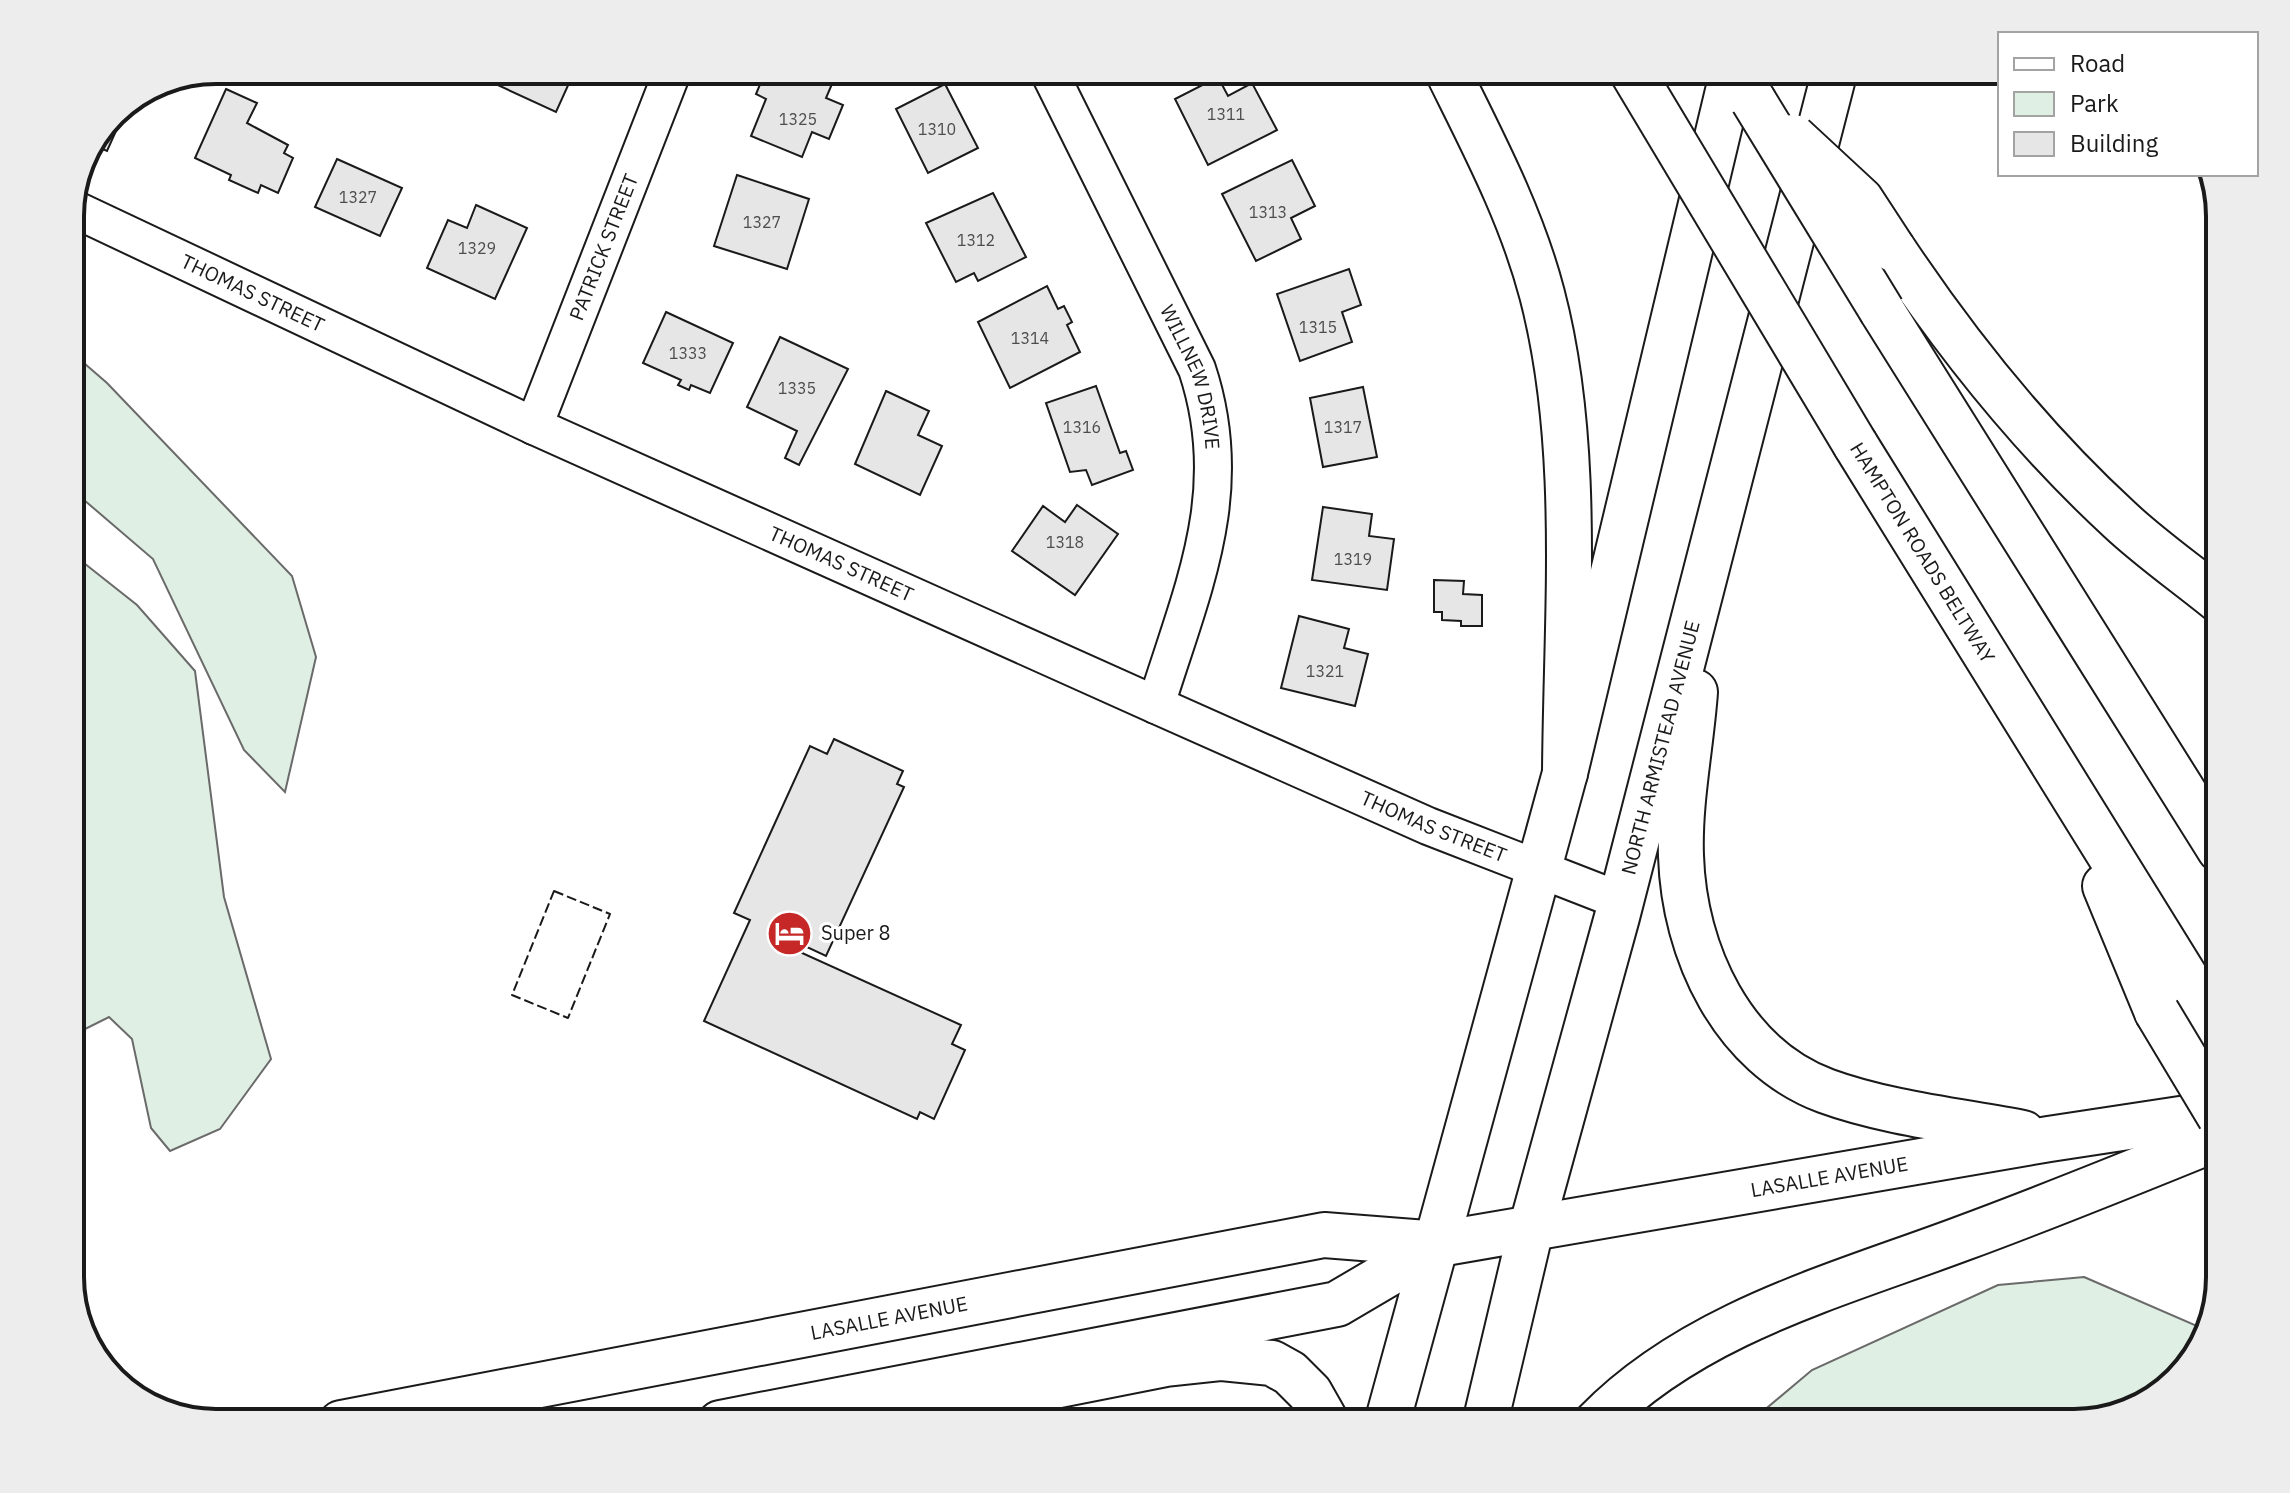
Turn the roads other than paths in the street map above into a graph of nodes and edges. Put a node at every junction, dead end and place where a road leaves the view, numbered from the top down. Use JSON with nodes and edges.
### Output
{"nodes":[{"id":1,"x":668,"y":84,"type":"edge"},
{"id":2,"x":1055,"y":84,"type":"edge"},
{"id":3,"x":1454,"y":84,"type":"edge"},
{"id":4,"x":1639,"y":84,"type":"edge"},
{"id":5,"x":1739,"y":84,"type":"edge"},
{"id":6,"x":1742,"y":84,"type":"edge"},
{"id":7,"x":1744,"y":84,"type":"edge"},
{"id":8,"x":1831,"y":84,"type":"edge"},
{"id":9,"x":84,"y":214,"type":"edge"},
{"id":10,"x":534,"y":426,"type":"junction"},
{"id":11,"x":1701,"y":587,"type":"junction"},
{"id":12,"x":2206,"y":590,"type":"edge"},
{"id":13,"x":1156,"y":705,"type":"junction"},
{"id":14,"x":1565,"y":773,"type":"junction"},
{"id":15,"x":2059,"y":773,"type":"junction"},
{"id":16,"x":2206,"y":828,"type":"edge"},
{"id":17,"x":1540,"y":869,"type":"junction"},
{"id":18,"x":1621,"y":901,"type":"junction"},
{"id":19,"x":2206,"y":1009,"type":"edge"},
{"id":20,"x":2206,"y":1092,"type":"edge"},
{"id":21,"x":2206,"y":1117,"type":"edge"},
{"id":22,"x":2049,"y":1139,"type":"junction"},
{"id":23,"x":2206,"y":1143,"type":"edge"},
{"id":24,"x":1531,"y":1229,"type":"junction"},
{"id":25,"x":1439,"y":1244,"type":"junction"},
{"id":26,"x":414,"y":1409,"type":"edge"},
{"id":27,"x":793,"y":1409,"type":"edge"},
{"id":28,"x":938,"y":1409,"type":"edge"},
{"id":29,"x":1319,"y":1409,"type":"edge"},
{"id":30,"x":1391,"y":1409,"type":"edge"},
{"id":31,"x":1488,"y":1409,"type":"edge"},
{"id":32,"x":1611,"y":1409,"type":"edge"}],
"edges":[{"from":1,"to":10,"type":"street","name":"PATRICK STREET"},
{"from":2,"to":13,"type":"street","name":"WILLNEW DRIVE"},
{"from":3,"to":14,"type":"main road"},
{"from":4,"to":15,"type":"main road","name":"HAMPTON ROADS BELTWAY","bridge":true},
{"from":5,"to":14,"type":"main road"},
{"from":6,"to":16,"type":"main road","bridge":true},
{"from":7,"to":12,"type":"main road","bridge":true},
{"from":8,"to":11,"type":"main road","name":"NORTH ARMISTEAD AVENUE"},
{"from":9,"to":10,"type":"street","name":"THOMAS STREET"},
{"from":10,"to":13,"type":"street","name":"THOMAS STREET"},
{"from":11,"to":18,"type":"main road","name":"NORTH ARMISTEAD AVENUE"},
{"from":11,"to":22,"type":"main road"},
{"from":13,"to":17,"type":"street","name":"THOMAS STREET"},
{"from":14,"to":17,"type":"main road"},
{"from":15,"to":19,"type":"main road","name":"HAMPTON ROADS BELTWAY"},
{"from":15,"to":20,"type":"main road","bridge":true},
{"from":17,"to":18,"type":"street","name":"THOMAS STREET"},
{"from":17,"to":25,"type":"main road"},
{"from":18,"to":24,"type":"main road","name":"NORTH ARMISTEAD AVENUE"},
{"from":21,"to":22,"type":"main road","name":"LASALLE AVENUE"},
{"from":22,"to":24,"type":"main road","name":"LASALLE AVENUE"},
{"from":23,"to":32,"type":"main road"},
{"from":24,"to":25,"type":"main road","name":"LASALLE AVENUE"},
{"from":24,"to":31,"type":"main road","name":"NORTH ARMISTEAD AVENUE"},
{"from":25,"to":26,"type":"main road","name":"LASALLE AVENUE"},
{"from":25,"to":27,"type":"main road","name":"LASALLE AVENUE"},
{"from":25,"to":30,"type":"main road"},
{"from":28,"to":29,"type":"main road"}]}
